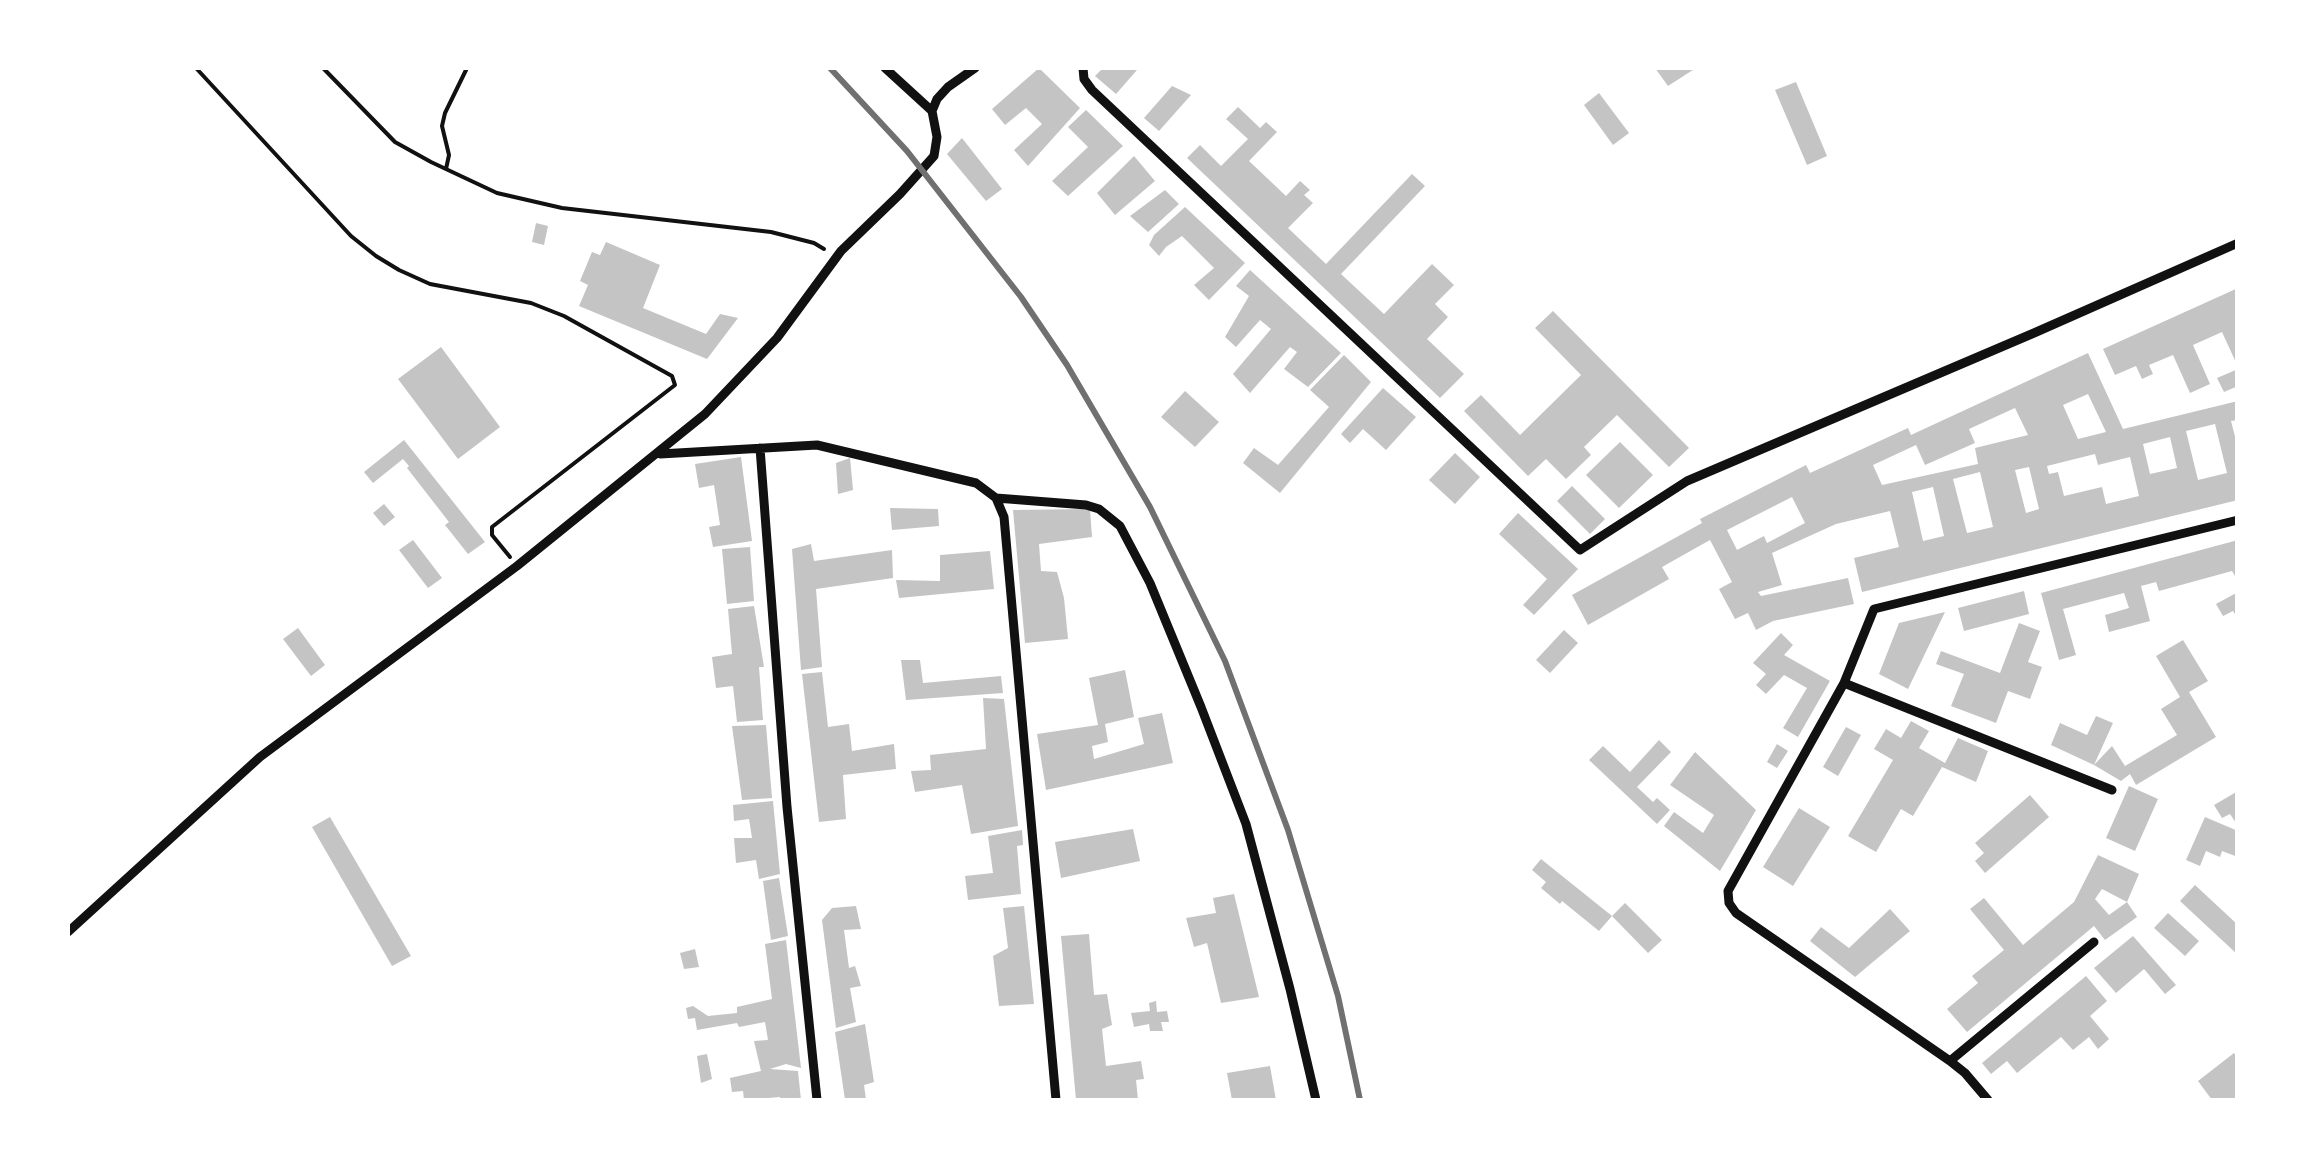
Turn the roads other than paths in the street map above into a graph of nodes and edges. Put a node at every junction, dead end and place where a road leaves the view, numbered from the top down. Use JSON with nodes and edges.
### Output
{"nodes":[{"id":1,"x":885,"y":68,"type":"edge"},
{"id":2,"x":975,"y":68,"type":"edge"},
{"id":3,"x":1083,"y":68,"type":"edge"},
{"id":4,"x":932,"y":111,"type":"junction"},
{"id":5,"x":2238,"y":243,"type":"edge"},
{"id":6,"x":760,"y":448,"type":"junction"},
{"id":7,"x":658,"y":454,"type":"junction"},
{"id":8,"x":996,"y":498,"type":"junction"},
{"id":9,"x":2238,"y":520,"type":"edge"},
{"id":10,"x":1844,"y":683,"type":"junction"},
{"id":11,"x":2112,"y":790,"type":"dead end"},
{"id":12,"x":68,"y":932,"type":"edge"},
{"id":13,"x":2094,"y":942,"type":"dead end"},
{"id":14,"x":1950,"y":1061,"type":"junction"},
{"id":15,"x":817,"y":1100,"type":"edge"},
{"id":16,"x":1056,"y":1100,"type":"edge"},
{"id":17,"x":1316,"y":1100,"type":"edge"},
{"id":18,"x":1988,"y":1100,"type":"edge"}],
"edges":[{"from":1,"to":4,"type":"street"},
{"from":2,"to":4,"type":"street"},
{"from":3,"to":5,"type":"street"},
{"from":4,"to":7,"type":"street"},
{"from":6,"to":7,"type":"street"},
{"from":6,"to":8,"type":"street"},
{"from":6,"to":15,"type":"street"},
{"from":7,"to":12,"type":"street"},
{"from":8,"to":16,"type":"street"},
{"from":8,"to":17,"type":"street"},
{"from":9,"to":10,"type":"street"},
{"from":10,"to":11,"type":"street"},
{"from":10,"to":14,"type":"street"},
{"from":13,"to":14,"type":"street"},
{"from":14,"to":18,"type":"street"}]}
